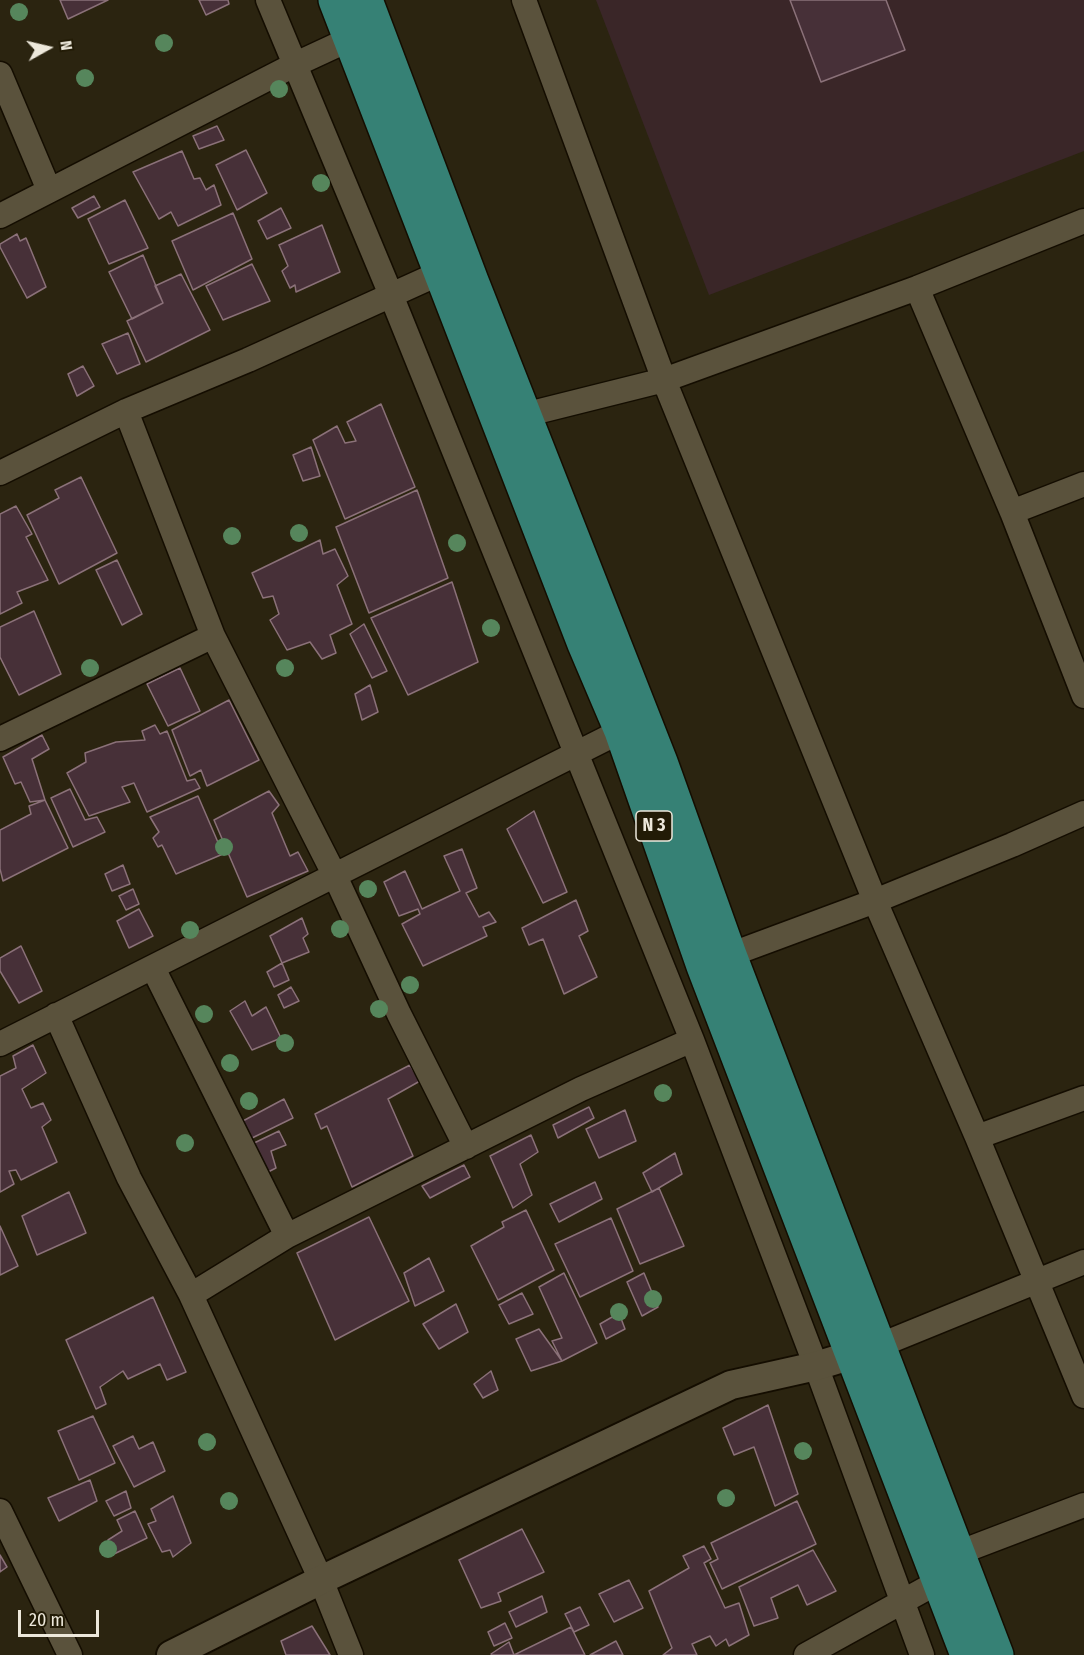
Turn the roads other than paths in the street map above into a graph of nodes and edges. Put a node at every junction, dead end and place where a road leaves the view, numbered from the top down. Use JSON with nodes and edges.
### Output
{"nodes":[{"id":1,"x":268,"y":0,"type":"edge"},
{"id":2,"x":335,"y":0,"type":"edge"},
{"id":3,"x":366,"y":0,"type":"edge"},
{"id":4,"x":524,"y":0,"type":"edge"},
{"id":5,"x":350,"y":39,"type":"junction"},
{"id":6,"x":294,"y":65,"type":"junction"},
{"id":7,"x":0,"y":74,"type":"edge"},
{"id":8,"x":49,"y":190,"type":"junction"},
{"id":9,"x":0,"y":216,"type":"edge"},
{"id":10,"x":1084,"y":221,"type":"edge"},
{"id":11,"x":440,"y":273,"type":"junction"},
{"id":12,"x":918,"y":288,"type":"junction"},
{"id":13,"x":391,"y":295,"type":"junction"},
{"id":14,"x":664,"y":380,"type":"junction"},
{"id":15,"x":126,"y":411,"type":"junction"},
{"id":16,"x":524,"y":415,"type":"junction"},
{"id":17,"x":0,"y":473,"type":"edge"},
{"id":18,"x":1084,"y":484,"type":"edge"},
{"id":19,"x":1012,"y":512,"type":"junction"},
{"id":20,"x":213,"y":636,"type":"junction"},
{"id":21,"x":1084,"y":696,"type":"edge"},
{"id":22,"x":621,"y":731,"type":"junction"},
{"id":23,"x":0,"y":739,"type":"edge"},
{"id":24,"x":577,"y":752,"type":"junction"},
{"id":25,"x":1084,"y":813,"type":"edge"},
{"id":26,"x":335,"y":876,"type":"junction"},
{"id":27,"x":875,"y":901,"type":"junction"},
{"id":28,"x":716,"y":960,"type":"junction"},
{"id":29,"x":153,"y":968,"type":"junction"},
{"id":30,"x":56,"y":1015,"type":"junction"},
{"id":31,"x":692,"y":1040,"type":"junction"},
{"id":32,"x":0,"y":1044,"type":"edge"},
{"id":33,"x":1084,"y":1098,"type":"edge"},
{"id":34,"x":977,"y":1137,"type":"junction"},
{"id":35,"x":466,"y":1147,"type":"junction"},
{"id":36,"x":287,"y":1236,"type":"junction"},
{"id":37,"x":1084,"y":1262,"type":"edge"},
{"id":38,"x":1036,"y":1281,"type":"junction"},
{"id":39,"x":191,"y":1295,"type":"junction"},
{"id":40,"x":865,"y":1350,"type":"junction"},
{"id":41,"x":816,"y":1366,"type":"junction"},
{"id":42,"x":1084,"y":1396,"type":"edge"},
{"id":43,"x":1084,"y":1505,"type":"edge"},
{"id":44,"x":0,"y":1511,"type":"edge"},
{"id":45,"x":958,"y":1553,"type":"junction"},
{"id":46,"x":321,"y":1580,"type":"junction"},
{"id":47,"x":938,"y":1582,"type":"junction"},
{"id":48,"x":903,"y":1601,"type":"junction"},
{"id":49,"x":70,"y":1655,"type":"edge"},
{"id":50,"x":171,"y":1655,"type":"edge"},
{"id":51,"x":351,"y":1655,"type":"edge"},
{"id":52,"x":806,"y":1655,"type":"edge"},
{"id":53,"x":922,"y":1655,"type":"edge"},
{"id":54,"x":966,"y":1655,"type":"edge"},
{"id":55,"x":997,"y":1655,"type":"edge"}],
"edges":[{"from":1,"to":6,"type":"street"},
{"from":2,"to":5,"type":"main road","number":"N 3"},
{"from":3,"to":16,"type":"main road","number":"N 3"},
{"from":4,"to":14,"type":"street"},
{"from":5,"to":6,"type":"street"},
{"from":5,"to":11,"type":"main road","number":"N 3"},
{"from":6,"to":8,"type":"street"},
{"from":6,"to":13,"type":"street"},
{"from":7,"to":8,"type":"street"},
{"from":8,"to":9,"type":"street"},
{"from":10,"to":12,"type":"street"},
{"from":11,"to":13,"type":"street"},
{"from":11,"to":22,"type":"main road","number":"N 3"},
{"from":12,"to":14,"type":"street"},
{"from":12,"to":19,"type":"street"},
{"from":13,"to":15,"type":"street"},
{"from":13,"to":24,"type":"street"},
{"from":14,"to":16,"type":"street"},
{"from":14,"to":27,"type":"street"},
{"from":15,"to":17,"type":"street"},
{"from":15,"to":20,"type":"street"},
{"from":16,"to":28,"type":"main road","number":"N 3"},
{"from":18,"to":19,"type":"street"},
{"from":19,"to":21,"type":"street"},
{"from":20,"to":23,"type":"street"},
{"from":20,"to":26,"type":"street"},
{"from":22,"to":24,"type":"street"},
{"from":22,"to":28,"type":"main road","number":"N 3"},
{"from":24,"to":26,"type":"street"},
{"from":24,"to":31,"type":"street"},
{"from":25,"to":27,"type":"street"},
{"from":26,"to":29,"type":"street"},
{"from":26,"to":35,"type":"street"},
{"from":27,"to":28,"type":"street"},
{"from":27,"to":34,"type":"street"},
{"from":28,"to":40,"type":"main road","number":"N 3"},
{"from":29,"to":30,"type":"street"},
{"from":29,"to":36,"type":"street"},
{"from":30,"to":32,"type":"street"},
{"from":30,"to":39,"type":"street"},
{"from":31,"to":35,"type":"street"},
{"from":31,"to":41,"type":"street"},
{"from":33,"to":34,"type":"street"},
{"from":34,"to":38,"type":"street"},
{"from":35,"to":36,"type":"street"},
{"from":36,"to":39,"type":"street"},
{"from":37,"to":38,"type":"street"},
{"from":38,"to":40,"type":"street"},
{"from":38,"to":42,"type":"street"},
{"from":39,"to":46,"type":"street"},
{"from":40,"to":41,"type":"street"},
{"from":40,"to":45,"type":"main road","number":"N 3"},
{"from":40,"to":47,"type":"main road","number":"N 3"},
{"from":41,"to":46,"type":"street"},
{"from":41,"to":48,"type":"street"},
{"from":43,"to":45,"type":"street"},
{"from":44,"to":49,"type":"street"},
{"from":45,"to":55,"type":"main road","number":"N 3"},
{"from":46,"to":50,"type":"street"},
{"from":46,"to":51,"type":"street"},
{"from":47,"to":48,"type":"street"},
{"from":47,"to":54,"type":"main road","number":"N 3"},
{"from":48,"to":52,"type":"street"},
{"from":48,"to":53,"type":"street"}]}
